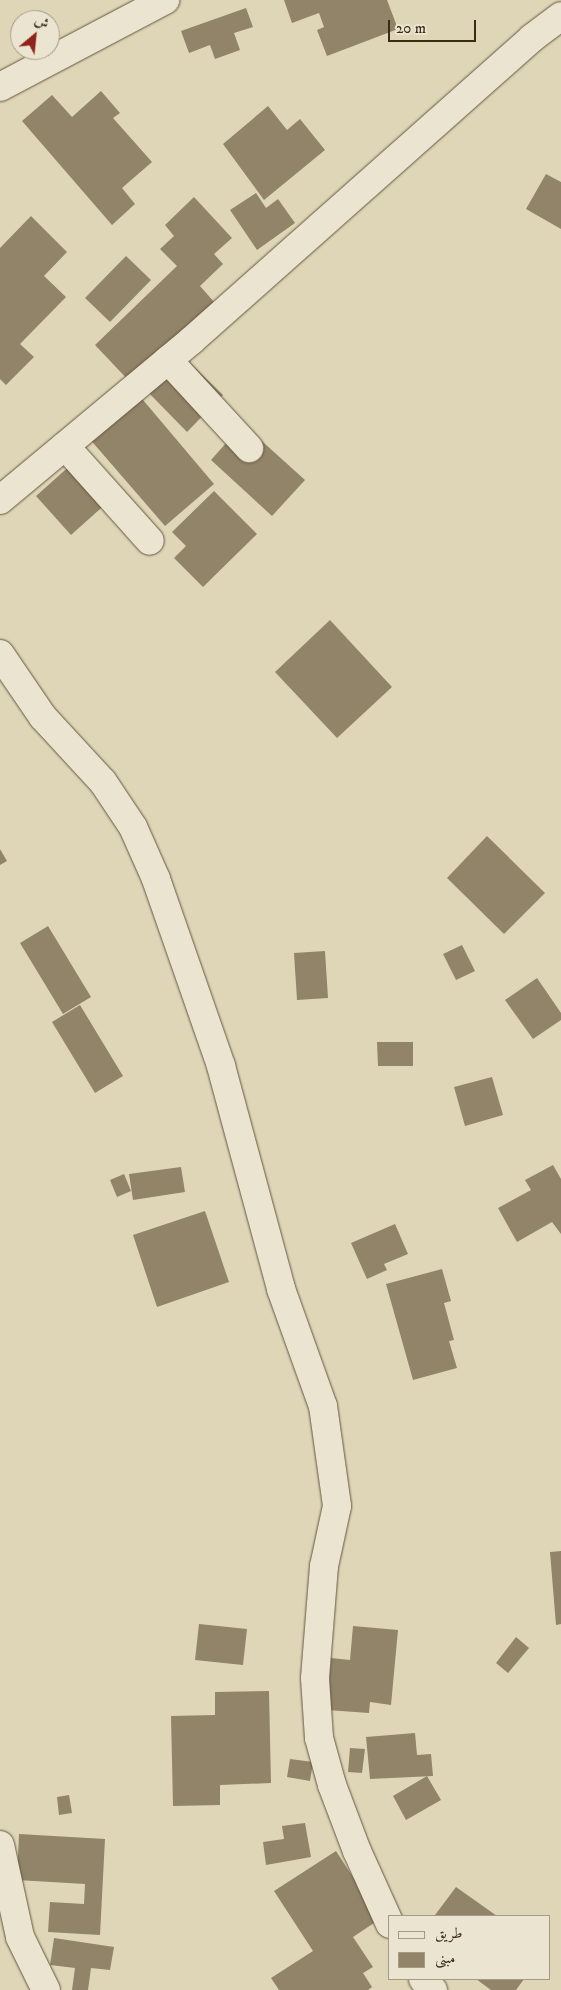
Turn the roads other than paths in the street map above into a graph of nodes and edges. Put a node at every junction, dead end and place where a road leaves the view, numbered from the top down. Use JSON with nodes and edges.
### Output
{"nodes":[{"id":1,"x":165,"y":0,"type":"edge"},
{"id":2,"x":561,"y":16,"type":"edge"},
{"id":3,"x":0,"y":87,"type":"edge"},
{"id":4,"x":168,"y":360,"type":"junction"},
{"id":5,"x":65,"y":446,"type":"junction"},
{"id":6,"x":249,"y":448,"type":"dead end"},
{"id":7,"x":0,"y":500,"type":"edge"},
{"id":8,"x":150,"y":541,"type":"dead end"},
{"id":9,"x":0,"y":654,"type":"edge"},
{"id":10,"x":0,"y":1845,"type":"edge"},
{"id":11,"x":388,"y":1920,"type":"edge"},
{"id":12,"x":424,"y":1980,"type":"edge"},
{"id":13,"x":46,"y":1990,"type":"edge"},
{"id":14,"x":433,"y":1990,"type":"edge"}],
"edges":[{"from":1,"to":3,"type":"street"},
{"from":2,"to":4,"type":"street"},
{"from":4,"to":5,"type":"street"},
{"from":4,"to":6,"type":"street"},
{"from":5,"to":7,"type":"street"},
{"from":5,"to":8,"type":"street"},
{"from":9,"to":11,"type":"street"},
{"from":10,"to":13,"type":"street"},
{"from":12,"to":14,"type":"street"}]}
